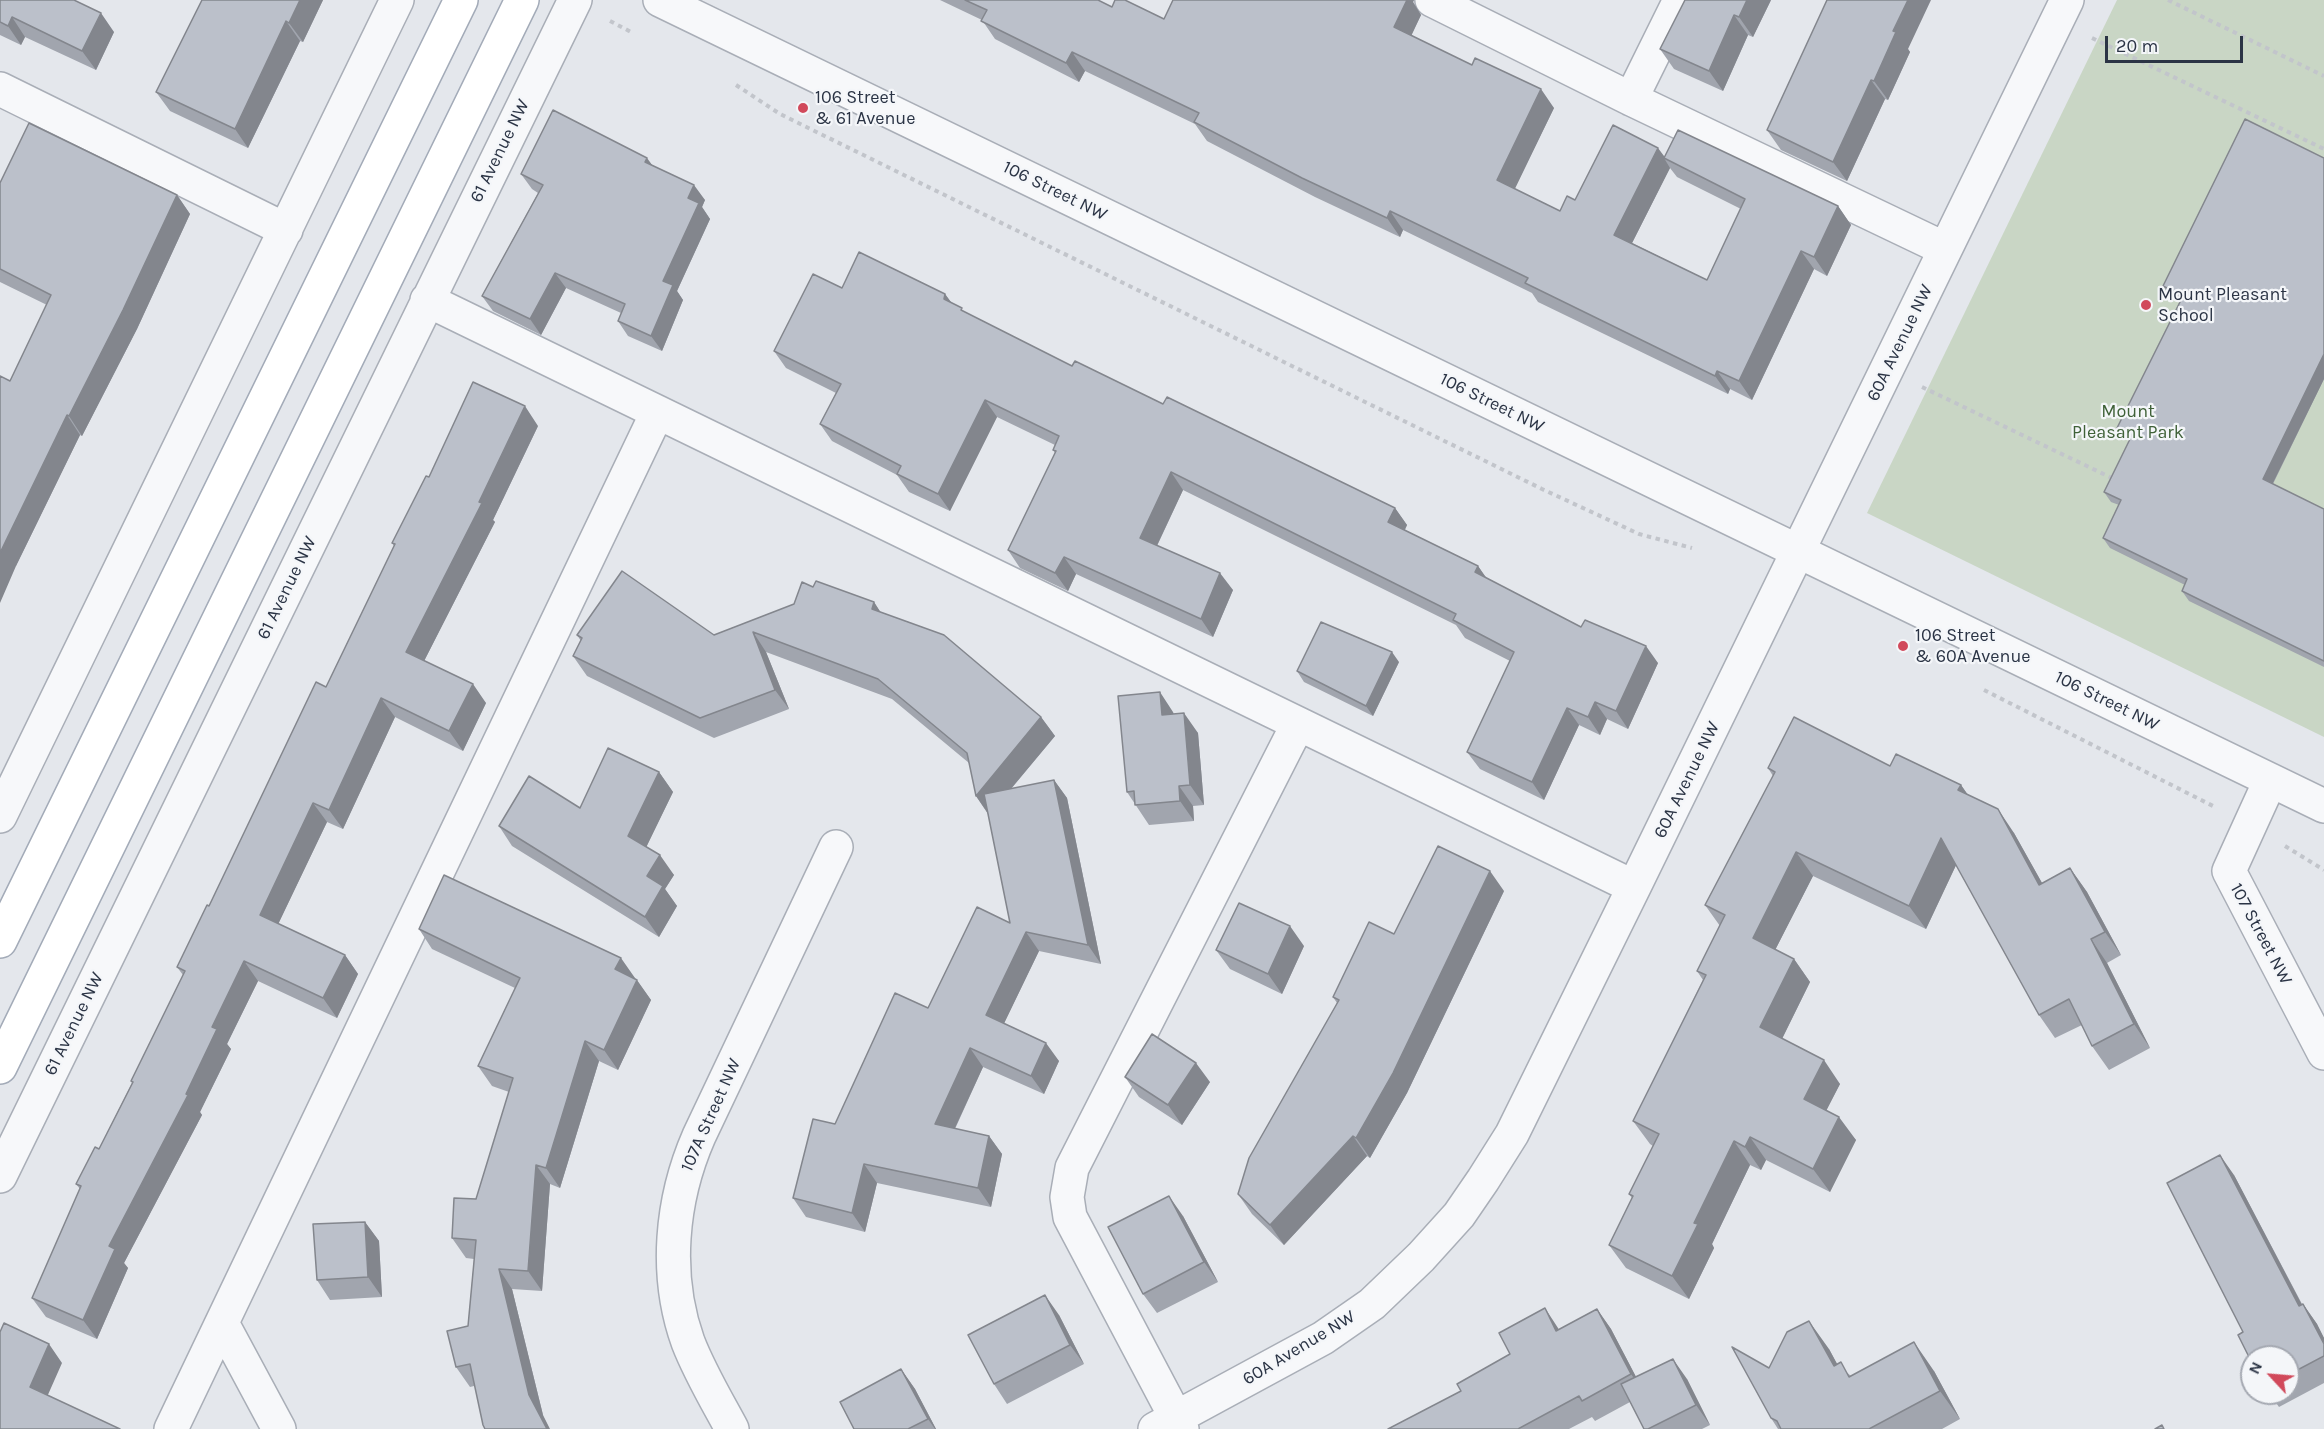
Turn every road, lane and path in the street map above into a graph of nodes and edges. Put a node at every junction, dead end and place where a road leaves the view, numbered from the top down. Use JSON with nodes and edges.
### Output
{"nodes":[{"id":1,"x":397,"y":0,"type":"edge"},
{"id":2,"x":461,"y":0,"type":"edge"},
{"id":3,"x":522,"y":0,"type":"edge"},
{"id":4,"x":575,"y":0,"type":"edge"},
{"id":5,"x":660,"y":0,"type":"edge"},
{"id":6,"x":1432,"y":0,"type":"edge"},
{"id":7,"x":1680,"y":0,"type":"edge"},
{"id":8,"x":2067,"y":0,"type":"edge"},
{"id":9,"x":2168,"y":0,"type":"edge"},
{"id":10,"x":607,"y":20,"type":"dead end"},
{"id":11,"x":2086,"y":35,"type":"dead end"},
{"id":12,"x":638,"y":36,"type":"dead end"},
{"id":13,"x":2324,"y":76,"type":"edge"},
{"id":14,"x":728,"y":82,"type":"dead end"},
{"id":15,"x":0,"y":89,"type":"edge"},
{"id":16,"x":1630,"y":99,"type":"junction"},
{"id":17,"x":2324,"y":149,"type":"edge"},
{"id":18,"x":286,"y":230,"type":"junction"},
{"id":19,"x":1945,"y":249,"type":"junction"},
{"id":20,"x":427,"y":300,"type":"junction"},
{"id":21,"x":1886,"y":370,"type":"junction"},
{"id":22,"x":657,"y":413,"type":"junction"},
{"id":23,"x":2121,"y":482,"type":"edge"},
{"id":24,"x":1696,"y":550,"type":"dead end"},
{"id":25,"x":1798,"y":552,"type":"junction"},
{"id":26,"x":1983,"y":690,"type":"dead end"},
{"id":27,"x":1298,"y":724,"type":"junction"},
{"id":28,"x":2270,"y":781,"type":"junction"},
{"id":29,"x":2324,"y":806,"type":"edge"},
{"id":30,"x":0,"y":816,"type":"edge"},
{"id":31,"x":2250,"y":825,"type":"junction"},
{"id":32,"x":836,"y":847,"type":"dead end"},
{"id":33,"x":2324,"y":870,"type":"edge"},
{"id":34,"x":1634,"y":887,"type":"junction"},
{"id":35,"x":0,"y":941,"type":"edge"},
{"id":36,"x":2324,"y":1053,"type":"edge"},
{"id":37,"x":0,"y":1067,"type":"edge"},
{"id":38,"x":0,"y":1176,"type":"edge"},
{"id":39,"x":222,"y":1323,"type":"junction"},
{"id":40,"x":1171,"y":1425,"type":"edge"},
{"id":41,"x":171,"y":1429,"type":"edge"},
{"id":42,"x":279,"y":1429,"type":"edge"},
{"id":43,"x":732,"y":1429,"type":"edge"}],
"edges":[{"from":1,"to":18,"type":"street"},
{"from":2,"to":35,"type":"main road"},
{"from":3,"to":37,"type":"main road"},
{"from":4,"to":20,"type":"street","name":"61 Avenue NW"},
{"from":5,"to":25,"type":"street","name":"106 Street NW"},
{"from":6,"to":16,"type":"street"},
{"from":7,"to":16,"type":"street"},
{"from":8,"to":19,"type":"street","name":"60A Avenue NW"},
{"from":9,"to":13,"type":"path"},
{"from":10,"to":12,"type":"path"},
{"from":11,"to":17,"type":"path"},
{"from":14,"to":24,"type":"path"},
{"from":15,"to":18,"type":"street"},
{"from":16,"to":19,"type":"street"},
{"from":18,"to":30,"type":"street"},
{"from":19,"to":21,"type":"street","name":"60A Avenue NW"},
{"from":20,"to":22,"type":"street"},
{"from":20,"to":38,"type":"street","name":"61 Avenue NW"},
{"from":21,"to":23,"type":"path"},
{"from":21,"to":25,"type":"street","name":"60A Avenue NW"},
{"from":22,"to":27,"type":"street"},
{"from":22,"to":39,"type":"street"},
{"from":25,"to":28,"type":"street","name":"106 Street NW"},
{"from":25,"to":34,"type":"street","name":"60A Avenue NW"},
{"from":26,"to":31,"type":"path"},
{"from":27,"to":34,"type":"street"},
{"from":27,"to":40,"type":"street"},
{"from":28,"to":29,"type":"street","name":"106 Street NW"},
{"from":28,"to":31,"type":"street","name":"107 Street NW"},
{"from":31,"to":33,"type":"path"},
{"from":31,"to":36,"type":"street","name":"107 Street NW"},
{"from":32,"to":43,"type":"street","name":"107A Street NW"},
{"from":34,"to":40,"type":"street","name":"60A Avenue NW"},
{"from":39,"to":41,"type":"street"},
{"from":39,"to":42,"type":"street"}]}
